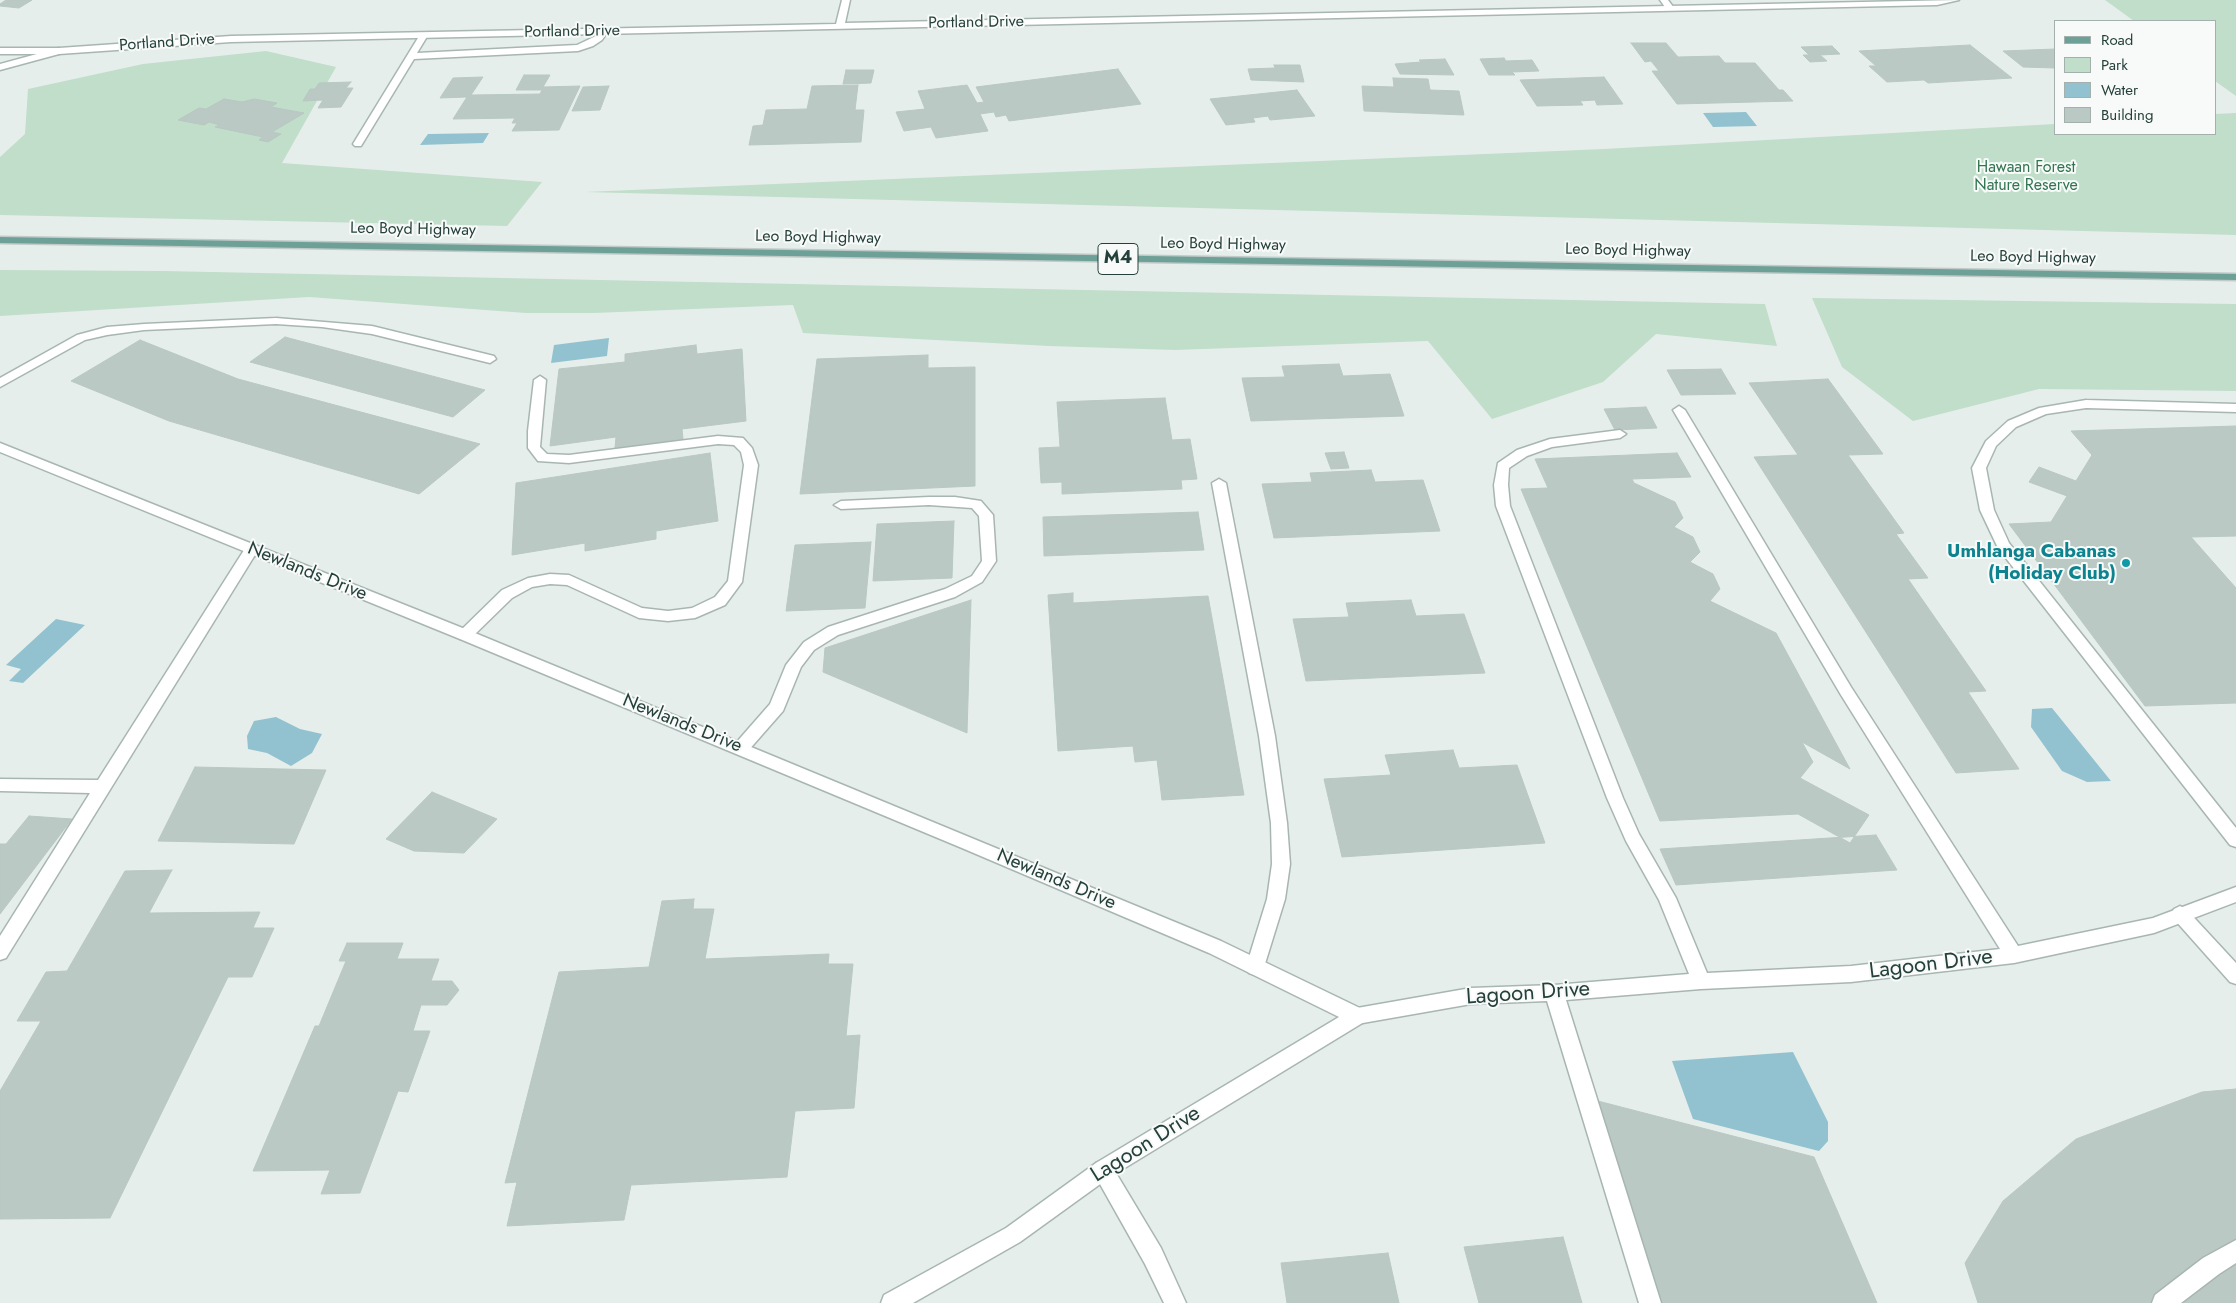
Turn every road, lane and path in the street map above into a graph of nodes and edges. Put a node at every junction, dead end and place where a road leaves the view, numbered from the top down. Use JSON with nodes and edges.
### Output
{"nodes":[{"id":1,"x":846,"y":0,"type":"edge"},
{"id":2,"x":1664,"y":0,"type":"edge"},
{"id":3,"x":1955,"y":0,"type":"edge"},
{"id":4,"x":1670,"y":8,"type":"junction"},
{"id":5,"x":840,"y":26,"type":"junction"},
{"id":6,"x":604,"y":31,"type":"junction"},
{"id":7,"x":424,"y":35,"type":"junction"},
{"id":8,"x":0,"y":51,"type":"edge"},
{"id":9,"x":59,"y":51,"type":"junction"},
{"id":10,"x":412,"y":56,"type":"junction"},
{"id":11,"x":0,"y":67,"type":"edge"},
{"id":12,"x":358,"y":144,"type":"dead end"},
{"id":13,"x":0,"y":240,"type":"edge"},
{"id":14,"x":2236,"y":277,"type":"edge"},
{"id":15,"x":490,"y":359,"type":"dead end"},
{"id":16,"x":540,"y":380,"type":"dead end"},
{"id":17,"x":0,"y":384,"type":"edge"},
{"id":18,"x":2236,"y":408,"type":"edge"},
{"id":19,"x":1679,"y":410,"type":"dead end"},
{"id":20,"x":1620,"y":434,"type":"dead end"},
{"id":21,"x":0,"y":447,"type":"edge"},
{"id":22,"x":1218,"y":483,"type":"dead end"},
{"id":23,"x":841,"y":506,"type":"dead end"},
{"id":24,"x":251,"y":550,"type":"junction"},
{"id":25,"x":465,"y":635,"type":"junction"},
{"id":26,"x":741,"y":748,"type":"junction"},
{"id":27,"x":0,"y":785,"type":"edge"},
{"id":28,"x":104,"y":787,"type":"junction"},
{"id":29,"x":2236,"y":840,"type":"edge"},
{"id":30,"x":2236,"y":894,"type":"edge"},
{"id":31,"x":2180,"y":914,"type":"junction"},
{"id":32,"x":0,"y":952,"type":"edge"},
{"id":33,"x":2014,"y":955,"type":"junction"},
{"id":34,"x":1255,"y":966,"type":"junction"},
{"id":35,"x":2236,"y":976,"type":"edge"},
{"id":36,"x":1702,"y":981,"type":"junction"},
{"id":37,"x":1554,"y":993,"type":"junction"},
{"id":38,"x":1357,"y":1016,"type":"junction"},
{"id":39,"x":1103,"y":1170,"type":"junction"},
{"id":40,"x":2236,"y":1252,"type":"edge"},
{"id":41,"x":892,"y":1303,"type":"edge"},
{"id":42,"x":1174,"y":1303,"type":"edge"},
{"id":43,"x":1650,"y":1303,"type":"edge"},
{"id":44,"x":2163,"y":1303,"type":"edge"}],
"edges":[{"from":1,"to":5,"type":"street"},
{"from":2,"to":4,"type":"street"},
{"from":3,"to":4,"type":"street","name":"Portland Drive"},
{"from":4,"to":5,"type":"street","name":"Portland Drive"},
{"from":5,"to":6,"type":"street","name":"Portland Drive"},
{"from":6,"to":7,"type":"street","name":"Portland Drive"},
{"from":6,"to":10,"type":"street"},
{"from":7,"to":9,"type":"street","name":"Portland Drive"},
{"from":7,"to":10,"type":"street"},
{"from":8,"to":9,"type":"street"},
{"from":9,"to":11,"type":"street","name":"Portland Drive"},
{"from":10,"to":12,"type":"street"},
{"from":13,"to":14,"type":"main road","name":"Leo Boyd Highway","number":"M4"},
{"from":15,"to":17,"type":"street"},
{"from":16,"to":25,"type":"street"},
{"from":18,"to":29,"type":"street"},
{"from":19,"to":33,"type":"street"},
{"from":20,"to":36,"type":"street"},
{"from":21,"to":24,"type":"street","name":"Newlands Drive"},
{"from":22,"to":34,"type":"street"},
{"from":23,"to":26,"type":"street"},
{"from":24,"to":25,"type":"street","name":"Newlands Drive"},
{"from":24,"to":28,"type":"street"},
{"from":25,"to":26,"type":"street","name":"Newlands Drive"},
{"from":26,"to":34,"type":"street","name":"Newlands Drive"},
{"from":27,"to":28,"type":"street"},
{"from":28,"to":32,"type":"street"},
{"from":30,"to":31,"type":"street","name":"Lagoon Drive"},
{"from":31,"to":33,"type":"street","name":"Lagoon Drive"},
{"from":31,"to":35,"type":"street"},
{"from":33,"to":36,"type":"street","name":"Lagoon Drive"},
{"from":34,"to":38,"type":"street","name":"Newlands Drive"},
{"from":36,"to":37,"type":"street","name":"Lagoon Drive"},
{"from":37,"to":38,"type":"street","name":"Lagoon Drive"},
{"from":37,"to":43,"type":"street"},
{"from":38,"to":39,"type":"street","name":"Lagoon Drive"},
{"from":39,"to":41,"type":"street","name":"Lagoon Drive"},
{"from":39,"to":42,"type":"street"},
{"from":40,"to":44,"type":"street"}]}
